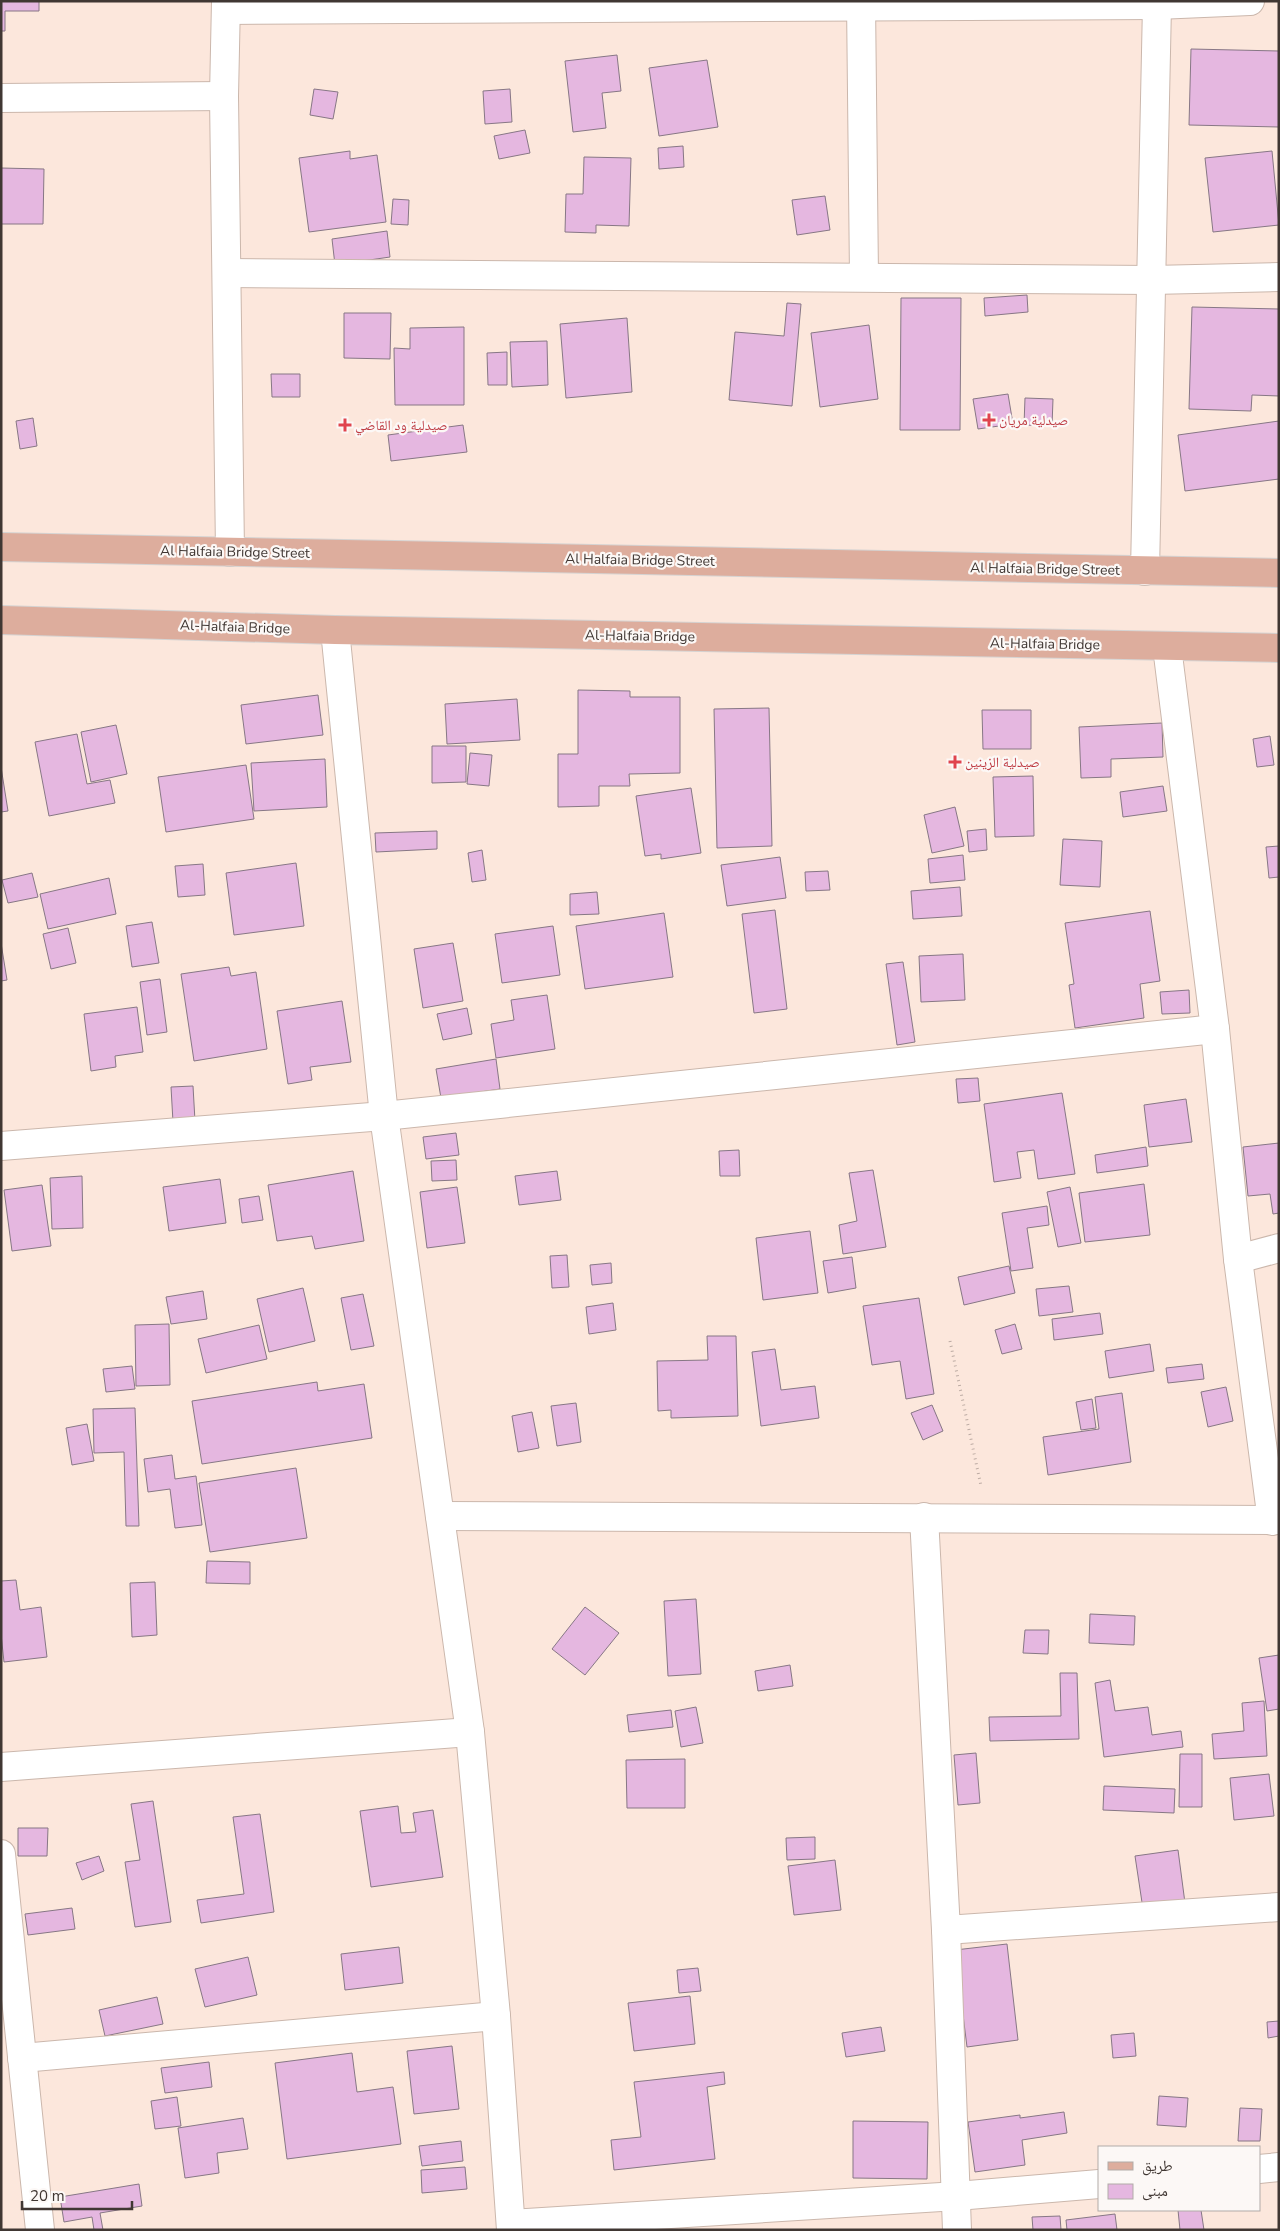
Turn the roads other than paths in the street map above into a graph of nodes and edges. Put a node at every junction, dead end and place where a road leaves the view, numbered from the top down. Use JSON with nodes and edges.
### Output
{"nodes":[{"id":1,"x":1250,"y":1,"type":"edge"},
{"id":2,"x":861,"y":4,"type":"edge"},
{"id":3,"x":1156,"y":5,"type":"junction"},
{"id":4,"x":226,"y":6,"type":"edge"},
{"id":5,"x":224,"y":96,"type":"junction"},
{"id":6,"x":1,"y":98,"type":"edge"},
{"id":7,"x":227,"y":273,"type":"junction"},
{"id":8,"x":1279,"y":277,"type":"edge"},
{"id":9,"x":864,"y":278,"type":"junction"},
{"id":10,"x":1152,"y":280,"type":"junction"},
{"id":11,"x":1,"y":547,"type":"edge"},
{"id":12,"x":230,"y":552,"type":"junction"},
{"id":13,"x":1145,"y":571,"type":"junction"},
{"id":14,"x":1279,"y":574,"type":"edge"},
{"id":15,"x":1,"y":620,"type":"edge"},
{"id":16,"x":335,"y":630,"type":"junction"},
{"id":17,"x":1167,"y":647,"type":"junction"},
{"id":18,"x":1279,"y":648,"type":"edge"},
{"id":19,"x":1215,"y":1029,"type":"junction"},
{"id":20,"x":384,"y":1116,"type":"junction"},
{"id":21,"x":1,"y":1146,"type":"edge"},
{"id":22,"x":1279,"y":1248,"type":"edge"},
{"id":23,"x":1238,"y":1259,"type":"junction"},
{"id":24,"x":440,"y":1516,"type":"junction"},
{"id":25,"x":924,"y":1517,"type":"junction"},
{"id":26,"x":1275,"y":1520,"type":"edge"},
{"id":27,"x":470,"y":1732,"type":"junction"},
{"id":28,"x":1,"y":1767,"type":"edge"},
{"id":29,"x":1,"y":1854,"type":"edge"},
{"id":30,"x":1279,"y":1907,"type":"edge"},
{"id":31,"x":946,"y":1930,"type":"junction"},
{"id":32,"x":496,"y":2016,"type":"junction"},
{"id":33,"x":22,"y":2058,"type":"junction"},
{"id":34,"x":1279,"y":2167,"type":"edge"},
{"id":35,"x":1260,"y":2169,"type":"edge"},
{"id":36,"x":1098,"y":2184,"type":"edge"},
{"id":37,"x":957,"y":2196,"type":"junction"},
{"id":38,"x":511,"y":2227,"type":"edge"},
{"id":39,"x":40,"y":2230,"type":"edge"},
{"id":40,"x":957,"y":2230,"type":"edge"}],
"edges":[{"from":1,"to":3,"type":"street"},
{"from":2,"to":3,"type":"street"},
{"from":2,"to":4,"type":"street"},
{"from":2,"to":9,"type":"street"},
{"from":3,"to":10,"type":"street"},
{"from":4,"to":5,"type":"street"},
{"from":5,"to":6,"type":"street"},
{"from":5,"to":7,"type":"street"},
{"from":7,"to":9,"type":"street"},
{"from":7,"to":12,"type":"street"},
{"from":8,"to":10,"type":"street"},
{"from":9,"to":10,"type":"street"},
{"from":10,"to":13,"type":"street"},
{"from":11,"to":12,"type":"main road","name":"Al Halfaia Bridge Street"},
{"from":12,"to":13,"type":"main road","name":"Al Halfaia Bridge Street"},
{"from":13,"to":14,"type":"main road","name":"Al Halfaia Bridge Street"},
{"from":15,"to":16,"type":"main road","name":"Al-Halfaia Bridge"},
{"from":16,"to":17,"type":"main road","name":"Al-Halfaia Bridge"},
{"from":16,"to":20,"type":"street"},
{"from":17,"to":18,"type":"main road","name":"Al-Halfaia Bridge"},
{"from":17,"to":19,"type":"street"},
{"from":19,"to":20,"type":"street"},
{"from":19,"to":23,"type":"street"},
{"from":20,"to":21,"type":"street"},
{"from":20,"to":24,"type":"street"},
{"from":22,"to":23,"type":"street"},
{"from":23,"to":26,"type":"street"},
{"from":24,"to":25,"type":"street"},
{"from":24,"to":27,"type":"street"},
{"from":25,"to":26,"type":"street"},
{"from":25,"to":31,"type":"street"},
{"from":27,"to":28,"type":"street"},
{"from":27,"to":32,"type":"street"},
{"from":29,"to":33,"type":"street"},
{"from":30,"to":31,"type":"street"},
{"from":31,"to":37,"type":"street"},
{"from":32,"to":33,"type":"street"},
{"from":32,"to":38,"type":"street"},
{"from":33,"to":39,"type":"street"},
{"from":34,"to":35,"type":"street"},
{"from":36,"to":37,"type":"street"},
{"from":37,"to":38,"type":"street"},
{"from":37,"to":40,"type":"street"}]}
